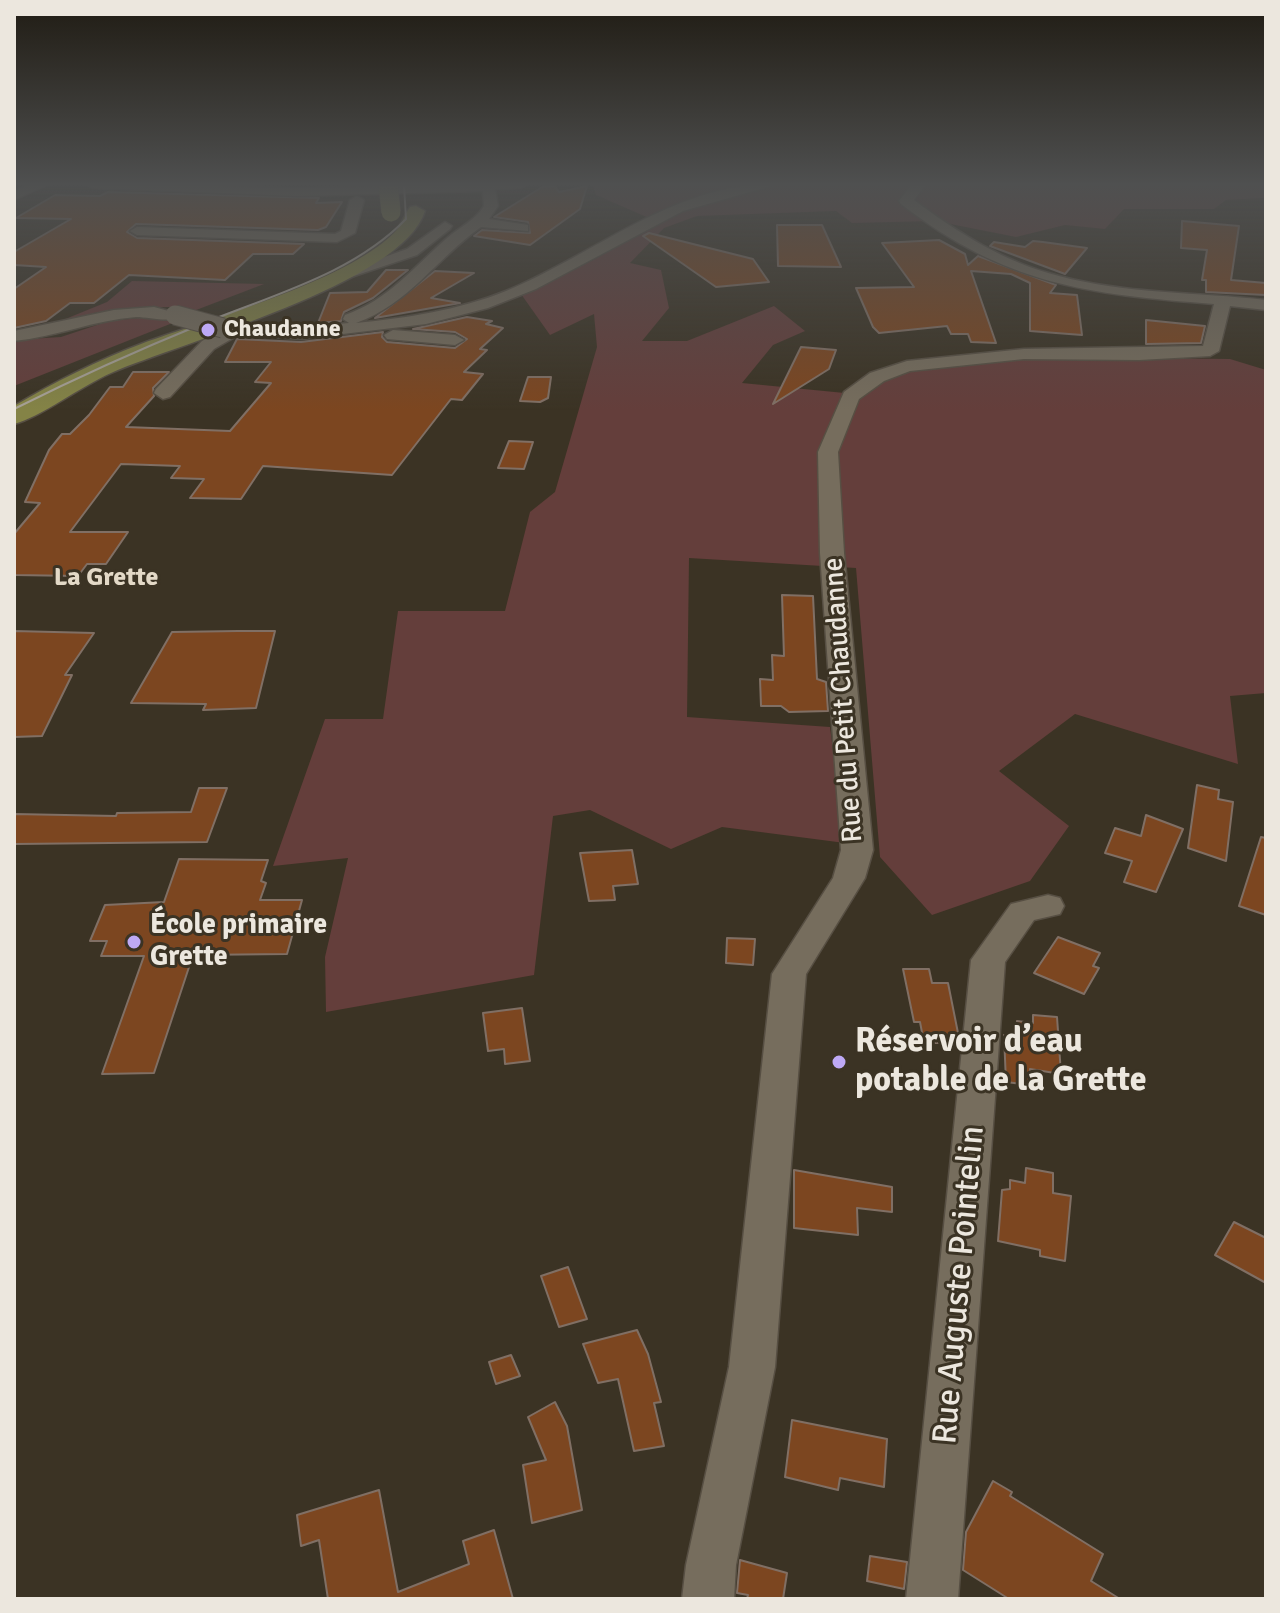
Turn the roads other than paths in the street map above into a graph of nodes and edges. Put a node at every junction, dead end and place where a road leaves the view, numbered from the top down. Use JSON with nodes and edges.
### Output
{"nodes":[{"id":1,"x":340,"y":259,"type":"edge"},
{"id":2,"x":364,"y":259,"type":"edge"},
{"id":3,"x":390,"y":259,"type":"edge"},
{"id":4,"x":436,"y":259,"type":"edge"},
{"id":5,"x":586,"y":259,"type":"edge"},
{"id":6,"x":1006,"y":259,"type":"edge"},
{"id":7,"x":333,"y":278,"type":"junction"},
{"id":8,"x":1224,"y":299,"type":"junction"},
{"id":9,"x":1266,"y":305,"type":"edge"},
{"id":10,"x":229,"y":330,"type":"junction"},
{"id":11,"x":283,"y":334,"type":"junction"},
{"id":12,"x":14,"y":336,"type":"edge"},
{"id":13,"x":455,"y":340,"type":"dead end"},
{"id":14,"x":163,"y":393,"type":"dead end"},
{"id":15,"x":14,"y":395,"type":"edge"},
{"id":16,"x":14,"y":417,"type":"edge"},
{"id":17,"x":1048,"y":906,"type":"dead end"},
{"id":18,"x":708,"y":1599,"type":"edge"},
{"id":19,"x":932,"y":1599,"type":"edge"}],
"edges":[{"from":1,"to":15,"type":"main road","bridge":true},
{"from":2,"to":7,"type":"main road"},
{"from":3,"to":7,"type":"street"},
{"from":4,"to":11,"type":"street"},
{"from":5,"to":11,"type":"street"},
{"from":6,"to":8,"type":"street"},
{"from":7,"to":16,"type":"main road"},
{"from":8,"to":9,"type":"street"},
{"from":8,"to":18,"type":"street","name":"Rue du Petit Chaudanne"},
{"from":10,"to":11,"type":"street"},
{"from":10,"to":12,"type":"street","bridge":true},
{"from":10,"to":14,"type":"street"},
{"from":11,"to":13,"type":"street"},
{"from":17,"to":19,"type":"street","name":"Rue Auguste Pointelin"}]}
